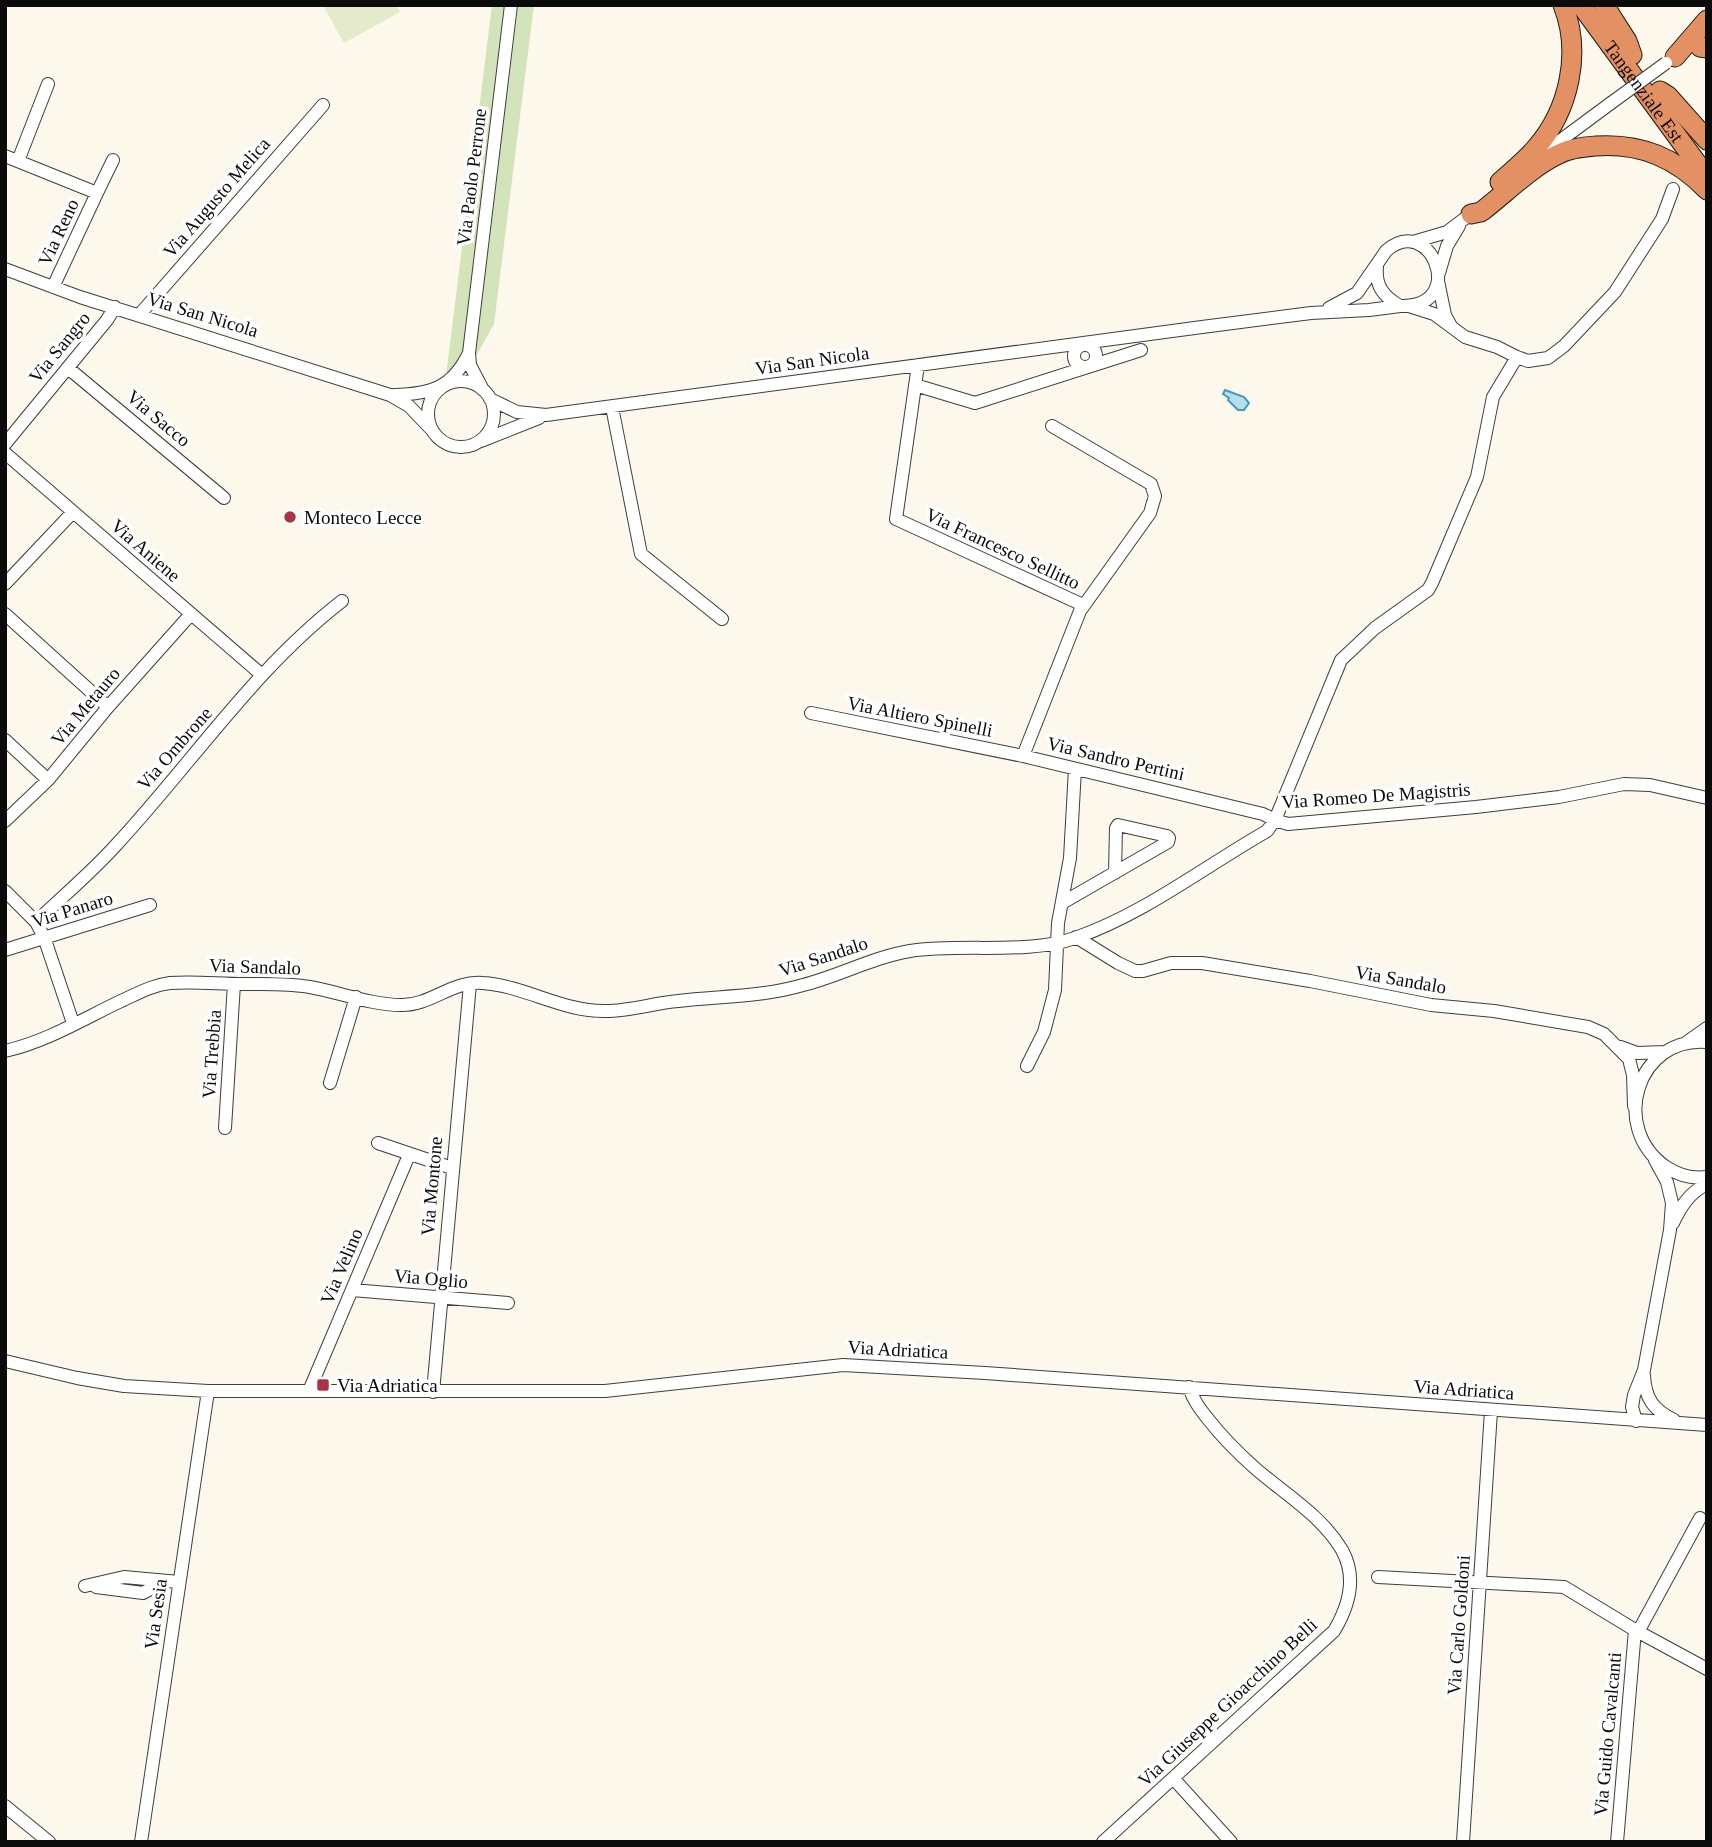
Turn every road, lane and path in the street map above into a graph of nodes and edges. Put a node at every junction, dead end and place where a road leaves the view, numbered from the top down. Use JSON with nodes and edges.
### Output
{"nodes":[{"id":1,"x":511,"y":5,"type":"edge"},
{"id":2,"x":1563,"y":5,"type":"edge"},
{"id":3,"x":1581,"y":5,"type":"edge"},
{"id":4,"x":1595,"y":5,"type":"edge"},
{"id":5,"x":1604,"y":5,"type":"edge"},
{"id":6,"x":1707,"y":20,"type":"edge"},
{"id":7,"x":1704,"y":47,"type":"edge"},
{"id":8,"x":1632,"y":55,"type":"junction"},
{"id":9,"x":1671,"y":60,"type":"junction"},
{"id":10,"x":48,"y":84,"type":"dead end"},
{"id":11,"x":1660,"y":91,"type":"junction"},
{"id":12,"x":323,"y":105,"type":"dead end"},
{"id":13,"x":1707,"y":140,"type":"edge"},
{"id":14,"x":1707,"y":157,"type":"edge"},
{"id":15,"x":11,"y":159,"type":"edge"},
{"id":16,"x":113,"y":160,"type":"dead end"},
{"id":17,"x":1707,"y":177,"type":"edge"},
{"id":18,"x":1673,"y":189,"type":"dead end"},
{"id":19,"x":1707,"y":190,"type":"edge"},
{"id":20,"x":97,"y":193,"type":"junction"},
{"id":21,"x":1472,"y":213,"type":"junction"},
{"id":22,"x":1411,"y":243,"type":"junction"},
{"id":23,"x":1377,"y":267,"type":"junction"},
{"id":24,"x":5,"y":269,"type":"edge"},
{"id":25,"x":1439,"y":277,"type":"junction"},
{"id":26,"x":53,"y":287,"type":"junction"},
{"id":27,"x":1405,"y":306,"type":"junction"},
{"id":28,"x":115,"y":307,"type":"junction"},
{"id":29,"x":1311,"y":313,"type":"junction"},
{"id":30,"x":139,"y":314,"type":"junction"},
{"id":31,"x":1456,"y":332,"type":"junction"},
{"id":32,"x":1082,"y":344,"type":"junction"},
{"id":33,"x":1141,"y":350,"type":"dead end"},
{"id":34,"x":469,"y":353,"type":"junction"},
{"id":35,"x":1517,"y":357,"type":"junction"},
{"id":36,"x":918,"y":365,"type":"junction"},
{"id":37,"x":1088,"y":367,"type":"junction"},
{"id":38,"x":68,"y":368,"type":"junction"},
{"id":39,"x":915,"y":385,"type":"junction"},
{"id":40,"x":442,"y":387,"type":"junction"},
{"id":41,"x":390,"y":395,"type":"junction"},
{"id":42,"x":487,"y":395,"type":"junction"},
{"id":43,"x":612,"y":407,"type":"junction"},
{"id":44,"x":546,"y":415,"type":"junction"},
{"id":45,"x":1052,"y":426,"type":"dead end"},
{"id":46,"x":431,"y":429,"type":"junction"},
{"id":47,"x":478,"y":443,"type":"junction"},
{"id":48,"x":5,"y":444,"type":"edge"},
{"id":49,"x":5,"y":453,"type":"edge"},
{"id":50,"x":224,"y":498,"type":"dead end"},
{"id":51,"x":73,"y":512,"type":"junction"},
{"id":52,"x":5,"y":584,"type":"edge"},
{"id":53,"x":342,"y":601,"type":"dead end"},
{"id":54,"x":1083,"y":606,"type":"junction"},
{"id":55,"x":5,"y":614,"type":"edge"},
{"id":56,"x":191,"y":614,"type":"junction"},
{"id":57,"x":722,"y":619,"type":"dead end"},
{"id":58,"x":262,"y":675,"type":"junction"},
{"id":59,"x":108,"y":707,"type":"junction"},
{"id":60,"x":810,"y":713,"type":"dead end"},
{"id":61,"x":5,"y":740,"type":"edge"},
{"id":62,"x":1023,"y":756,"type":"junction"},
{"id":63,"x":1074,"y":769,"type":"junction"},
{"id":64,"x":48,"y":780,"type":"junction"},
{"id":65,"x":1707,"y":798,"type":"edge"},
{"id":66,"x":1275,"y":820,"type":"junction"},
{"id":67,"x":5,"y":821,"type":"edge"},
{"id":68,"x":1115,"y":873,"type":"junction"},
{"id":69,"x":5,"y":891,"type":"edge"},
{"id":70,"x":1062,"y":903,"type":"junction"},
{"id":71,"x":150,"y":905,"type":"dead end"},
{"id":72,"x":36,"y":922,"type":"junction"},
{"id":73,"x":44,"y":937,"type":"junction"},
{"id":74,"x":1076,"y":937,"type":"junction"},
{"id":75,"x":1057,"y":943,"type":"junction"},
{"id":76,"x":5,"y":950,"type":"edge"},
{"id":77,"x":234,"y":984,"type":"junction"},
{"id":78,"x":470,"y":984,"type":"junction"},
{"id":79,"x":356,"y":996,"type":"junction"},
{"id":80,"x":73,"y":1023,"type":"junction"},
{"id":81,"x":1707,"y":1028,"type":"edge"},
{"id":82,"x":1613,"y":1042,"type":"junction"},
{"id":83,"x":1707,"y":1042,"type":"edge"},
{"id":84,"x":1677,"y":1046,"type":"junction"},
{"id":85,"x":5,"y":1051,"type":"edge"},
{"id":86,"x":1665,"y":1052,"type":"junction"},
{"id":87,"x":1027,"y":1066,"type":"dead end"},
{"id":88,"x":330,"y":1083,"type":"dead end"},
{"id":89,"x":1634,"y":1106,"type":"junction"},
{"id":90,"x":225,"y":1128,"type":"dead end"},
{"id":91,"x":378,"y":1143,"type":"dead end"},
{"id":92,"x":409,"y":1155,"type":"junction"},
{"id":93,"x":1655,"y":1160,"type":"junction"},
{"id":94,"x":452,"y":1168,"type":"junction"},
{"id":95,"x":1707,"y":1177,"type":"edge"},
{"id":96,"x":1707,"y":1184,"type":"edge"},
{"id":97,"x":1670,"y":1230,"type":"junction"},
{"id":98,"x":352,"y":1290,"type":"junction"},
{"id":99,"x":441,"y":1298,"type":"junction"},
{"id":100,"x":508,"y":1303,"type":"dead end"},
{"id":101,"x":5,"y":1361,"type":"edge"},
{"id":102,"x":1189,"y":1387,"type":"junction"},
{"id":103,"x":208,"y":1391,"type":"junction"},
{"id":104,"x":309,"y":1391,"type":"junction"},
{"id":105,"x":433,"y":1392,"type":"junction"},
{"id":106,"x":1640,"y":1395,"type":"junction"},
{"id":107,"x":1492,"y":1410,"type":"junction"},
{"id":108,"x":1594,"y":1418,"type":"junction"},
{"id":109,"x":1636,"y":1421,"type":"junction"},
{"id":110,"x":1680,"y":1423,"type":"junction"},
{"id":111,"x":1707,"y":1425,"type":"edge"},
{"id":112,"x":1700,"y":1518,"type":"dead end"},
{"id":113,"x":1378,"y":1577,"type":"dead end"},
{"id":114,"x":165,"y":1581,"type":"junction"},
{"id":115,"x":1480,"y":1582,"type":"junction"},
{"id":116,"x":179,"y":1583,"type":"junction"},
{"id":117,"x":1637,"y":1631,"type":"junction"},
{"id":118,"x":1707,"y":1669,"type":"edge"},
{"id":119,"x":1173,"y":1778,"type":"junction"},
{"id":120,"x":5,"y":1806,"type":"edge"},
{"id":121,"x":49,"y":1842,"type":"edge"},
{"id":122,"x":141,"y":1842,"type":"edge"},
{"id":123,"x":1103,"y":1842,"type":"edge"},
{"id":124,"x":1231,"y":1842,"type":"edge"},
{"id":125,"x":1463,"y":1842,"type":"edge"},
{"id":126,"x":1617,"y":1842,"type":"edge"}],
"edges":[{"from":1,"to":34,"type":"street","name":"Via Paolo Perrone"},
{"from":2,"to":21,"type":"highway"},
{"from":3,"to":17,"type":"highway","name":"Tangenziale Est"},
{"from":4,"to":8,"type":"highway","name":"Tangenziale Est"},
{"from":5,"to":8,"type":"highway"},
{"from":6,"to":9,"type":"highway"},
{"from":7,"to":9,"type":"street"},
{"from":8,"to":11,"type":"highway","name":"Tangenziale Est"},
{"from":9,"to":21,"type":"street","bridge":true},
{"from":10,"to":15,"type":"street"},
{"from":11,"to":13,"type":"highway"},
{"from":11,"to":14,"type":"highway","name":"Tangenziale Est"},
{"from":12,"to":30,"type":"street","name":"Via Augusto Melica"},
{"from":15,"to":20,"type":"street","name":"Via Reno"},
{"from":16,"to":20,"type":"street","name":"Via Reno"},
{"from":18,"to":35,"type":"street","name":"Via San Nicola"},
{"from":19,"to":21,"type":"highway"},
{"from":20,"to":26,"type":"street","name":"Via Reno"},
{"from":21,"to":22,"type":"street","name":"Via San Nicola"},
{"from":21,"to":25,"type":"street"},
{"from":22,"to":23,"type":"street","name":"Via San Nicola"},
{"from":22,"to":25,"type":"street"},
{"from":23,"to":27,"type":"street","name":"Via San Nicola"},
{"from":23,"to":29,"type":"street","name":"Via San Nicola"},
{"from":24,"to":26,"type":"street","name":"Via San Nicola"},
{"from":25,"to":27,"type":"street"},
{"from":25,"to":31,"type":"street"},
{"from":26,"to":28,"type":"street","name":"Via San Nicola"},
{"from":27,"to":29,"type":"street","name":"Via San Nicola"},
{"from":27,"to":31,"type":"street","name":"Via San Nicola"},
{"from":28,"to":30,"type":"street","name":"Via San Nicola"},
{"from":28,"to":38,"type":"street","name":"Via Sangro"},
{"from":29,"to":32,"type":"street","name":"Via San Nicola"},
{"from":30,"to":41,"type":"street","name":"Via San Nicola"},
{"from":31,"to":35,"type":"street","name":"Via San Nicola"},
{"from":32,"to":36,"type":"street","name":"Via San Nicola"},
{"from":32,"to":37,"type":"street"},
{"from":33,"to":37,"type":"street"},
{"from":34,"to":40,"type":"street","name":"Via Paolo Perrone"},
{"from":34,"to":42,"type":"street","name":"Via Paolo Perrone"},
{"from":35,"to":66,"type":"street"},
{"from":36,"to":39,"type":"street","name":"Via Francesco Sellitto"},
{"from":36,"to":43,"type":"street","name":"Via San Nicola"},
{"from":37,"to":39,"type":"street"},
{"from":38,"to":48,"type":"street","name":"Via Sangro"},
{"from":38,"to":50,"type":"street","name":"Via Sacco"},
{"from":39,"to":54,"type":"street","name":"Via Francesco Sellitto"},
{"from":40,"to":41,"type":"street","name":"Via San Nicola"},
{"from":40,"to":42,"type":"street","name":"Via San Nicola"},
{"from":40,"to":46,"type":"street"},
{"from":41,"to":46,"type":"street","name":"Via San Nicola"},
{"from":42,"to":44,"type":"street","name":"Via San Nicola"},
{"from":42,"to":47,"type":"street"},
{"from":43,"to":44,"type":"street","name":"Via San Nicola"},
{"from":43,"to":57,"type":"street"},
{"from":44,"to":47,"type":"street","name":"Via San Nicola"},
{"from":45,"to":54,"type":"street","name":"Via Sandro Pertini"},
{"from":46,"to":47,"type":"street","name":"Via San Nicola"},
{"from":49,"to":51,"type":"street","name":"Via Aniene"},
{"from":51,"to":52,"type":"street"},
{"from":51,"to":56,"type":"street","name":"Via Aniene"},
{"from":53,"to":58,"type":"street","name":"Via Ombrone"},
{"from":54,"to":62,"type":"street","name":"Via Sandro Pertini"},
{"from":55,"to":59,"type":"street"},
{"from":56,"to":58,"type":"street","name":"Via Aniene"},
{"from":56,"to":59,"type":"street","name":"Via Metauro"},
{"from":58,"to":72,"type":"street","name":"Via Ombrone"},
{"from":59,"to":64,"type":"street","name":"Via Metauro"},
{"from":60,"to":62,"type":"street","name":"Via Altiero Spinelli"},
{"from":61,"to":64,"type":"street"},
{"from":62,"to":63,"type":"street","name":"Via Sandro Pertini"},
{"from":63,"to":66,"type":"street","name":"Via Sandro Pertini"},
{"from":63,"to":70,"type":"street"},
{"from":64,"to":67,"type":"street","name":"Via Metauro"},
{"from":65,"to":66,"type":"street","name":"Via Romeo De Magistris"},
{"from":66,"to":74,"type":"street","name":"Via Romeo De Magistris"},
{"from":68,"to":68,"type":"street"},
{"from":68,"to":70,"type":"street"},
{"from":69,"to":72,"type":"street"},
{"from":70,"to":75,"type":"street"},
{"from":71,"to":73,"type":"street","name":"Via Panaro"},
{"from":72,"to":73,"type":"street"},
{"from":73,"to":76,"type":"street","name":"Via Panaro"},
{"from":73,"to":80,"type":"street"},
{"from":74,"to":75,"type":"street","name":"Via Sandalo"},
{"from":74,"to":82,"type":"street","name":"Via Sandalo"},
{"from":75,"to":78,"type":"street","name":"Via Sandalo"},
{"from":75,"to":87,"type":"street"},
{"from":77,"to":79,"type":"street","name":"Via Sandalo"},
{"from":77,"to":80,"type":"street","name":"Via Sandalo"},
{"from":77,"to":90,"type":"street","name":"Via Trebbia"},
{"from":78,"to":79,"type":"street","name":"Via Sandalo"},
{"from":78,"to":94,"type":"street","name":"Via Montone"},
{"from":79,"to":88,"type":"street"},
{"from":80,"to":85,"type":"street","name":"Via Sandalo"},
{"from":81,"to":84,"type":"street"},
{"from":82,"to":86,"type":"street","name":"Via Sandalo"},
{"from":82,"to":89,"type":"street"},
{"from":83,"to":84,"type":"street"},
{"from":84,"to":86,"type":"street"},
{"from":86,"to":89,"type":"street"},
{"from":89,"to":93,"type":"street"},
{"from":91,"to":92,"type":"street"},
{"from":92,"to":94,"type":"street"},
{"from":92,"to":98,"type":"street","name":"Via Velino"},
{"from":93,"to":95,"type":"street"},
{"from":93,"to":97,"type":"street"},
{"from":94,"to":99,"type":"street","name":"Via Montone"},
{"from":96,"to":97,"type":"street"},
{"from":97,"to":106,"type":"street"},
{"from":98,"to":99,"type":"street","name":"Via Oglio"},
{"from":98,"to":104,"type":"street","name":"Via Velino"},
{"from":99,"to":100,"type":"street","name":"Via Oglio"},
{"from":99,"to":105,"type":"street","name":"Via Montone"},
{"from":101,"to":103,"type":"street","name":"Via Adriatica"},
{"from":102,"to":105,"type":"street","name":"Via Adriatica"},
{"from":102,"to":107,"type":"street","name":"Via Adriatica"},
{"from":102,"to":119,"type":"street","name":"Via Giuseppe Gioacchino Belli"},
{"from":103,"to":104,"type":"street","name":"Via Adriatica"},
{"from":103,"to":116,"type":"street","name":"Via Sesia"},
{"from":104,"to":105,"type":"street","name":"Via Adriatica"},
{"from":106,"to":108,"type":"street"},
{"from":106,"to":109,"type":"street"},
{"from":106,"to":110,"type":"street"},
{"from":107,"to":108,"type":"street","name":"Via Adriatica"},
{"from":107,"to":115,"type":"street","name":"Via Carlo Goldoni"},
{"from":108,"to":109,"type":"street","name":"Via Adriatica"},
{"from":109,"to":110,"type":"street","name":"Via Adriatica"},
{"from":110,"to":111,"type":"street","name":"Via Adriatica"},
{"from":112,"to":117,"type":"street"},
{"from":113,"to":115,"type":"street"},
{"from":114,"to":114,"type":"street"},
{"from":114,"to":116,"type":"street"},
{"from":115,"to":117,"type":"street"},
{"from":115,"to":125,"type":"street","name":"Via Carlo Goldoni"},
{"from":116,"to":122,"type":"street","name":"Via Sesia"},
{"from":117,"to":118,"type":"street"},
{"from":117,"to":126,"type":"street","name":"Via Guido Cavalcanti"},
{"from":119,"to":123,"type":"street","name":"Via Giuseppe Gioacchino Belli"},
{"from":119,"to":124,"type":"street"},
{"from":120,"to":121,"type":"street"}]}
